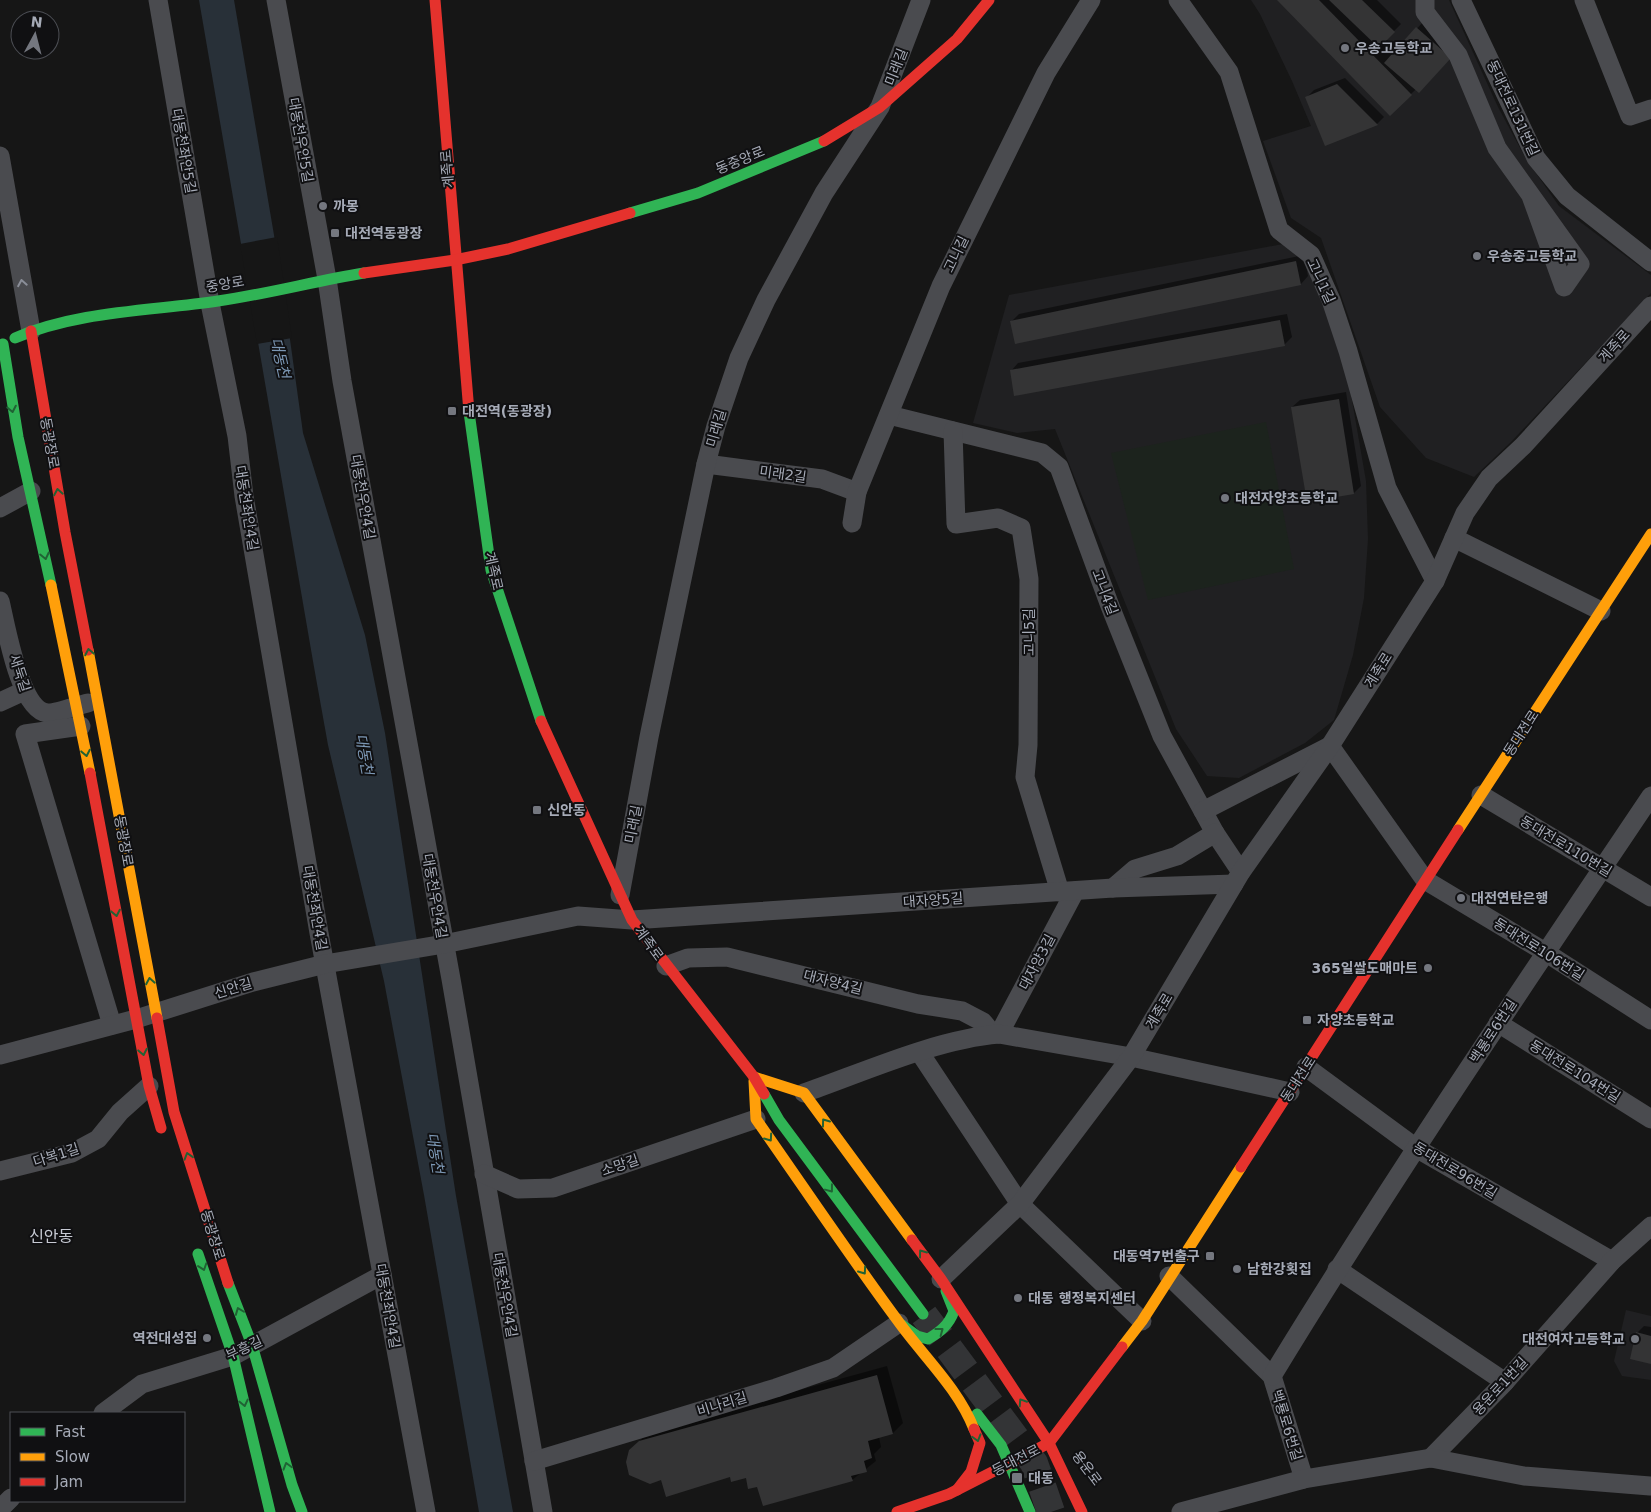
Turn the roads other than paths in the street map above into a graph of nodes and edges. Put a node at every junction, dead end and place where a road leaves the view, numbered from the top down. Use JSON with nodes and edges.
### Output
{"nodes":[{"id":1,"x":158,"y":0,"type":"edge"},
{"id":2,"x":276,"y":0,"type":"edge"},
{"id":3,"x":435,"y":0,"type":"edge"},
{"id":4,"x":921,"y":0,"type":"edge"},
{"id":5,"x":989,"y":0,"type":"edge"},
{"id":6,"x":1091,"y":0,"type":"edge"},
{"id":7,"x":1178,"y":0,"type":"edge"},
{"id":8,"x":1425,"y":0,"type":"edge"},
{"id":9,"x":1461,"y":0,"type":"edge"},
{"id":10,"x":1584,"y":0,"type":"edge"},
{"id":11,"x":880,"y":107,"type":"junction"},
{"id":12,"x":1651,"y":109,"type":"edge"},
{"id":13,"x":0,"y":156,"type":"edge"},
{"id":14,"x":1532,"y":196,"type":"dead end"},
{"id":15,"x":455,"y":260,"type":"junction"},
{"id":16,"x":1651,"y":262,"type":"edge"},
{"id":17,"x":323,"y":280,"type":"junction"},
{"id":18,"x":215,"y":302,"type":"junction"},
{"id":19,"x":1651,"y":306,"type":"edge"},
{"id":20,"x":31,"y":331,"type":"junction"},
{"id":21,"x":1,"y":341,"type":"edge"},
{"id":22,"x":889,"y":415,"type":"junction"},
{"id":23,"x":953,"y":431,"type":"junction"},
{"id":24,"x":706,"y":464,"type":"junction"},
{"id":25,"x":31,"y":491,"type":"junction"},
{"id":26,"x":857,"y":492,"type":"junction"},
{"id":27,"x":0,"y":508,"type":"edge"},
{"id":28,"x":852,"y":523,"type":"dead end"},
{"id":29,"x":1651,"y":534,"type":"edge"},
{"id":30,"x":1454,"y":538,"type":"junction"},
{"id":31,"x":1435,"y":581,"type":"junction"},
{"id":32,"x":0,"y":601,"type":"edge"},
{"id":33,"x":1601,"y":611,"type":"junction"},
{"id":34,"x":24,"y":691,"type":"junction"},
{"id":35,"x":98,"y":700,"type":"junction"},
{"id":36,"x":0,"y":702,"type":"edge"},
{"id":37,"x":77,"y":705,"type":"junction"},
{"id":38,"x":81,"y":726,"type":"junction"},
{"id":39,"x":1330,"y":746,"type":"junction"},
{"id":40,"x":1480,"y":795,"type":"junction"},
{"id":41,"x":1651,"y":796,"type":"edge"},
{"id":42,"x":1203,"y":811,"type":"junction"},
{"id":43,"x":1215,"y":832,"type":"junction"},
{"id":44,"x":1602,"y":868,"type":"junction"},
{"id":45,"x":1237,"y":878,"type":"junction"},
{"id":46,"x":1425,"y":880,"type":"junction"},
{"id":47,"x":1113,"y":888,"type":"junction"},
{"id":48,"x":1068,"y":891,"type":"junction"},
{"id":49,"x":620,"y":895,"type":"junction"},
{"id":50,"x":1651,"y":897,"type":"edge"},
{"id":51,"x":632,"y":920,"type":"junction"},
{"id":52,"x":438,"y":945,"type":"junction"},
{"id":53,"x":1545,"y":952,"type":"junction"},
{"id":54,"x":329,"y":963,"type":"junction"},
{"id":55,"x":666,"y":966,"type":"junction"},
{"id":56,"x":156,"y":1013,"type":"junction"},
{"id":57,"x":136,"y":1019,"type":"junction"},
{"id":58,"x":1651,"y":1020,"type":"edge"},
{"id":59,"x":1498,"y":1022,"type":"junction"},
{"id":60,"x":112,"y":1025,"type":"junction"},
{"id":61,"x":996,"y":1034,"type":"junction"},
{"id":62,"x":920,"y":1053,"type":"junction"},
{"id":63,"x":0,"y":1055,"type":"edge"},
{"id":64,"x":1131,"y":1057,"type":"junction"},
{"id":65,"x":1306,"y":1067,"type":"junction"},
{"id":66,"x":754,"y":1077,"type":"junction"},
{"id":67,"x":149,"y":1086,"type":"junction"},
{"id":68,"x":1290,"y":1092,"type":"junction"},
{"id":69,"x":804,"y":1093,"type":"junction"},
{"id":70,"x":780,"y":1099,"type":"dead end"},
{"id":71,"x":756,"y":1119,"type":"junction"},
{"id":72,"x":1651,"y":1119,"type":"edge"},
{"id":73,"x":165,"y":1142,"type":"dead end"},
{"id":74,"x":1416,"y":1148,"type":"junction"},
{"id":75,"x":0,"y":1172,"type":"edge"},
{"id":76,"x":484,"y":1174,"type":"junction"},
{"id":77,"x":1020,"y":1204,"type":"junction"},
{"id":78,"x":1651,"y":1226,"type":"edge"},
{"id":79,"x":196,"y":1245,"type":"dead end"},
{"id":80,"x":1612,"y":1261,"type":"junction"},
{"id":81,"x":1338,"y":1269,"type":"junction"},
{"id":82,"x":382,"y":1275,"type":"junction"},
{"id":83,"x":1169,"y":1276,"type":"junction"},
{"id":84,"x":942,"y":1280,"type":"junction"},
{"id":85,"x":923,"y":1314,"type":"tunnel mouth"},
{"id":86,"x":1142,"y":1321,"type":"junction"},
{"id":87,"x":899,"y":1323,"type":"junction"},
{"id":88,"x":252,"y":1345,"type":"junction"},
{"id":89,"x":233,"y":1356,"type":"junction"},
{"id":90,"x":936,"y":1366,"type":"junction"},
{"id":91,"x":1272,"y":1376,"type":"junction"},
{"id":92,"x":1505,"y":1382,"type":"junction"},
{"id":93,"x":104,"y":1412,"type":"edge"},
{"id":94,"x":1049,"y":1443,"type":"junction"},
{"id":95,"x":1431,"y":1458,"type":"junction"},
{"id":96,"x":534,"y":1461,"type":"junction"},
{"id":97,"x":1009,"y":1464,"type":"junction"},
{"id":98,"x":1304,"y":1480,"type":"junction"},
{"id":99,"x":1650,"y":1486,"type":"edge"},
{"id":100,"x":1083,"y":1489,"type":"dead end"},
{"id":101,"x":957,"y":1490,"type":"junction"},
{"id":102,"x":10,"y":1499,"type":"edge"},
{"id":103,"x":0,"y":1509,"type":"edge"},
{"id":104,"x":270,"y":1512,"type":"edge"},
{"id":105,"x":302,"y":1512,"type":"edge"},
{"id":106,"x":426,"y":1512,"type":"edge"},
{"id":107,"x":543,"y":1512,"type":"edge"},
{"id":108,"x":896,"y":1512,"type":"edge"},
{"id":109,"x":1030,"y":1512,"type":"edge"},
{"id":110,"x":1082,"y":1512,"type":"edge"},
{"id":111,"x":1181,"y":1512,"type":"edge"}],
"edges":[{"from":1,"to":18,"type":"street","name":"대동천좌안5길"},
{"from":2,"to":17,"type":"street","name":"대동천우안5길"},
{"from":3,"to":15,"type":"main road","name":"계족로"},
{"from":4,"to":11,"type":"street","name":"미래길"},
{"from":5,"to":11,"type":"main road","name":"동중앙로"},
{"from":6,"to":22,"type":"street","name":"고니길"},
{"from":7,"to":31,"type":"street","name":"고니1길"},
{"from":8,"to":14,"type":"street"},
{"from":9,"to":16,"type":"street","name":"동대전로131번길"},
{"from":10,"to":12,"type":"street"},
{"from":11,"to":15,"type":"main road","name":"동중앙로"},
{"from":11,"to":24,"type":"street","name":"미래길"},
{"from":20,"to":13,"type":"street","name":"동광장로","one_way":true},
{"from":15,"to":17,"type":"main road","name":"중앙로"},
{"from":15,"to":49,"type":"main road","name":"계족로"},
{"from":17,"to":18,"type":"main road","name":"중앙로"},
{"from":17,"to":52,"type":"street","name":"대동천우안4길"},
{"from":18,"to":20,"type":"main road","name":"중앙로"},
{"from":18,"to":54,"type":"street","name":"대동천좌안4길"},
{"from":19,"to":30,"type":"street","name":"계족로"},
{"from":20,"to":21,"type":"main road","name":"중앙로"},
{"from":35,"to":20,"type":"main road","name":"동광장로","one_way":true},
{"from":21,"to":25,"type":"main road","name":"동광장로","one_way":true},
{"from":22,"to":23,"type":"street","name":"고니4길"},
{"from":22,"to":26,"type":"street","name":"고니길"},
{"from":23,"to":42,"type":"street","name":"고니4길"},
{"from":23,"to":48,"type":"street","name":"고니5길"},
{"from":24,"to":26,"type":"street","name":"미래2길"},
{"from":24,"to":49,"type":"street","name":"미래길"},
{"from":25,"to":27,"type":"street"},
{"from":25,"to":37,"type":"main road","name":"동광장로","one_way":true},
{"from":26,"to":28,"type":"street","name":"고니길"},
{"from":29,"to":33,"type":"main road","name":"동대전로"},
{"from":30,"to":31,"type":"street","name":"계족로"},
{"from":30,"to":33,"type":"street"},
{"from":31,"to":39,"type":"street","name":"계족로"},
{"from":32,"to":34,"type":"street","name":"새둑길"},
{"from":33,"to":40,"type":"main road","name":"동대전로"},
{"from":34,"to":36,"type":"street"},
{"from":34,"to":37,"type":"street","name":"새둑길"},
{"from":35,"to":37,"type":"street","name":"새둑길"},
{"from":56,"to":35,"type":"main road","name":"동광장로","one_way":true},
{"from":37,"to":38,"type":"main road","name":"동광장로"},
{"from":38,"to":57,"type":"main road","name":"동광장로","one_way":true},
{"from":38,"to":60,"type":"street"},
{"from":39,"to":42,"type":"street"},
{"from":39,"to":45,"type":"street","name":"계족로"},
{"from":39,"to":46,"type":"street"},
{"from":40,"to":44,"type":"street","name":"동대전로110번길"},
{"from":40,"to":46,"type":"main road","name":"동대전로"},
{"from":41,"to":44,"type":"street","name":"백룡로6번길"},
{"from":42,"to":43,"type":"street","name":"고니4길"},
{"from":43,"to":45,"type":"street","name":"고니4길"},
{"from":43,"to":47,"type":"street"},
{"from":44,"to":50,"type":"street","name":"동대전로110번길"},
{"from":44,"to":53,"type":"street","name":"백룡로6번길"},
{"from":45,"to":47,"type":"street","name":"대자양5길"},
{"from":45,"to":64,"type":"street","name":"계족로"},
{"from":46,"to":53,"type":"street","name":"동대전로106번길"},
{"from":46,"to":65,"type":"main road","name":"동대전로"},
{"from":47,"to":48,"type":"street","name":"대자양5길"},
{"from":48,"to":51,"type":"street","name":"대자양5길"},
{"from":48,"to":61,"type":"street","name":"대자양3길"},
{"from":49,"to":51,"type":"main road","name":"계족로"},
{"from":51,"to":52,"type":"street"},
{"from":51,"to":55,"type":"main road","name":"계족로"},
{"from":52,"to":54,"type":"street","name":"신안길"},
{"from":52,"to":76,"type":"street","name":"대동천우안4길"},
{"from":53,"to":58,"type":"street","name":"동대전로106번길"},
{"from":53,"to":59,"type":"street","name":"백룡로6번길"},
{"from":54,"to":56,"type":"street","name":"신안길"},
{"from":54,"to":82,"type":"street","name":"대동천좌안4길"},
{"from":55,"to":61,"type":"street","name":"대자양4길"},
{"from":55,"to":66,"type":"main road","name":"계족로"},
{"from":56,"to":57,"type":"street","name":"신안길"},
{"from":88,"to":56,"type":"main road","name":"동광장로","one_way":true},
{"from":57,"to":60,"type":"street","name":"신안길"},
{"from":57,"to":67,"type":"main road","name":"동광장로","one_way":true},
{"from":59,"to":72,"type":"street","name":"동대전로104번길"},
{"from":59,"to":74,"type":"street","name":"백룡로6번길"},
{"from":60,"to":63,"type":"street","name":"신안길"},
{"from":61,"to":62,"type":"street"},
{"from":61,"to":64,"type":"street"},
{"from":62,"to":69,"type":"street"},
{"from":62,"to":77,"type":"street"},
{"from":64,"to":68,"type":"street"},
{"from":64,"to":77,"type":"street","name":"계족로"},
{"from":65,"to":68,"type":"main road","name":"동대전로"},
{"from":65,"to":74,"type":"street","name":"동대전로96번길"},
{"from":66,"to":69,"type":"main road"},
{"from":66,"to":70,"type":"main road","name":"계족로"},
{"from":66,"to":71,"type":"main road"},
{"from":66,"to":85,"type":"main road","name":"계족로","one_way":true},
{"from":67,"to":73,"type":"main road","name":"동광장로"},
{"from":67,"to":75,"type":"street","name":"다복1길"},
{"from":68,"to":83,"type":"main road","name":"동대전로"},
{"from":84,"to":69,"type":"main road","one_way":true},
{"from":71,"to":76,"type":"street","name":"소망길"},
{"from":71,"to":87,"type":"main road","one_way":true},
{"from":74,"to":80,"type":"street","name":"동대전로96번길"},
{"from":74,"to":81,"type":"street","name":"백룡로6번길"},
{"from":76,"to":96,"type":"street","name":"대동천우안4길"},
{"from":77,"to":84,"type":"street","name":"계족로"},
{"from":77,"to":86,"type":"street"},
{"from":78,"to":80,"type":"street","name":"용운로1번길"},
{"from":79,"to":89,"type":"main road","name":"동광장로","one_way":true},
{"from":80,"to":92,"type":"street","name":"용운로1번길"},
{"from":81,"to":91,"type":"street","name":"백룡로6번길"},
{"from":81,"to":92,"type":"street"},
{"from":82,"to":88,"type":"street","name":"부흥길"},
{"from":82,"to":106,"type":"street","name":"대동천좌안4길"},
{"from":83,"to":86,"type":"main road","name":"동대전로"},
{"from":83,"to":91,"type":"street"},
{"from":87,"to":84,"type":"main road","one_way":true},
{"from":94,"to":84,"type":"main road","one_way":true},
{"from":86,"to":94,"type":"main road","name":"동대전로"},
{"from":87,"to":90,"type":"main road"},
{"from":87,"to":96,"type":"street","name":"비나리길"},
{"from":88,"to":89,"type":"street","name":"부흥길"},
{"from":105,"to":88,"type":"main road","name":"동광장로","one_way":true},
{"from":89,"to":93,"type":"street","name":"부흥길"},
{"from":89,"to":104,"type":"main road","name":"동광장로","one_way":true},
{"from":90,"to":97,"type":"main road"},
{"from":90,"to":101,"type":"main road","one_way":true},
{"from":91,"to":98,"type":"street","name":"백룡로6번길"},
{"from":92,"to":95,"type":"street","name":"용운로1번길"},
{"from":94,"to":97,"type":"main road","name":"동대전로"},
{"from":94,"to":100,"type":"main road","name":"용운로"},
{"from":94,"to":110,"type":"main road"},
{"from":95,"to":98,"type":"street"},
{"from":95,"to":99,"type":"street"},
{"from":96,"to":107,"type":"street","name":"대동천우안4길"},
{"from":97,"to":101,"type":"main road","name":"동대전로"},
{"from":97,"to":109,"type":"main road"},
{"from":98,"to":111,"type":"street"},
{"from":101,"to":108,"type":"main road","name":"동대전로"},
{"from":102,"to":103,"type":"street"}]}
